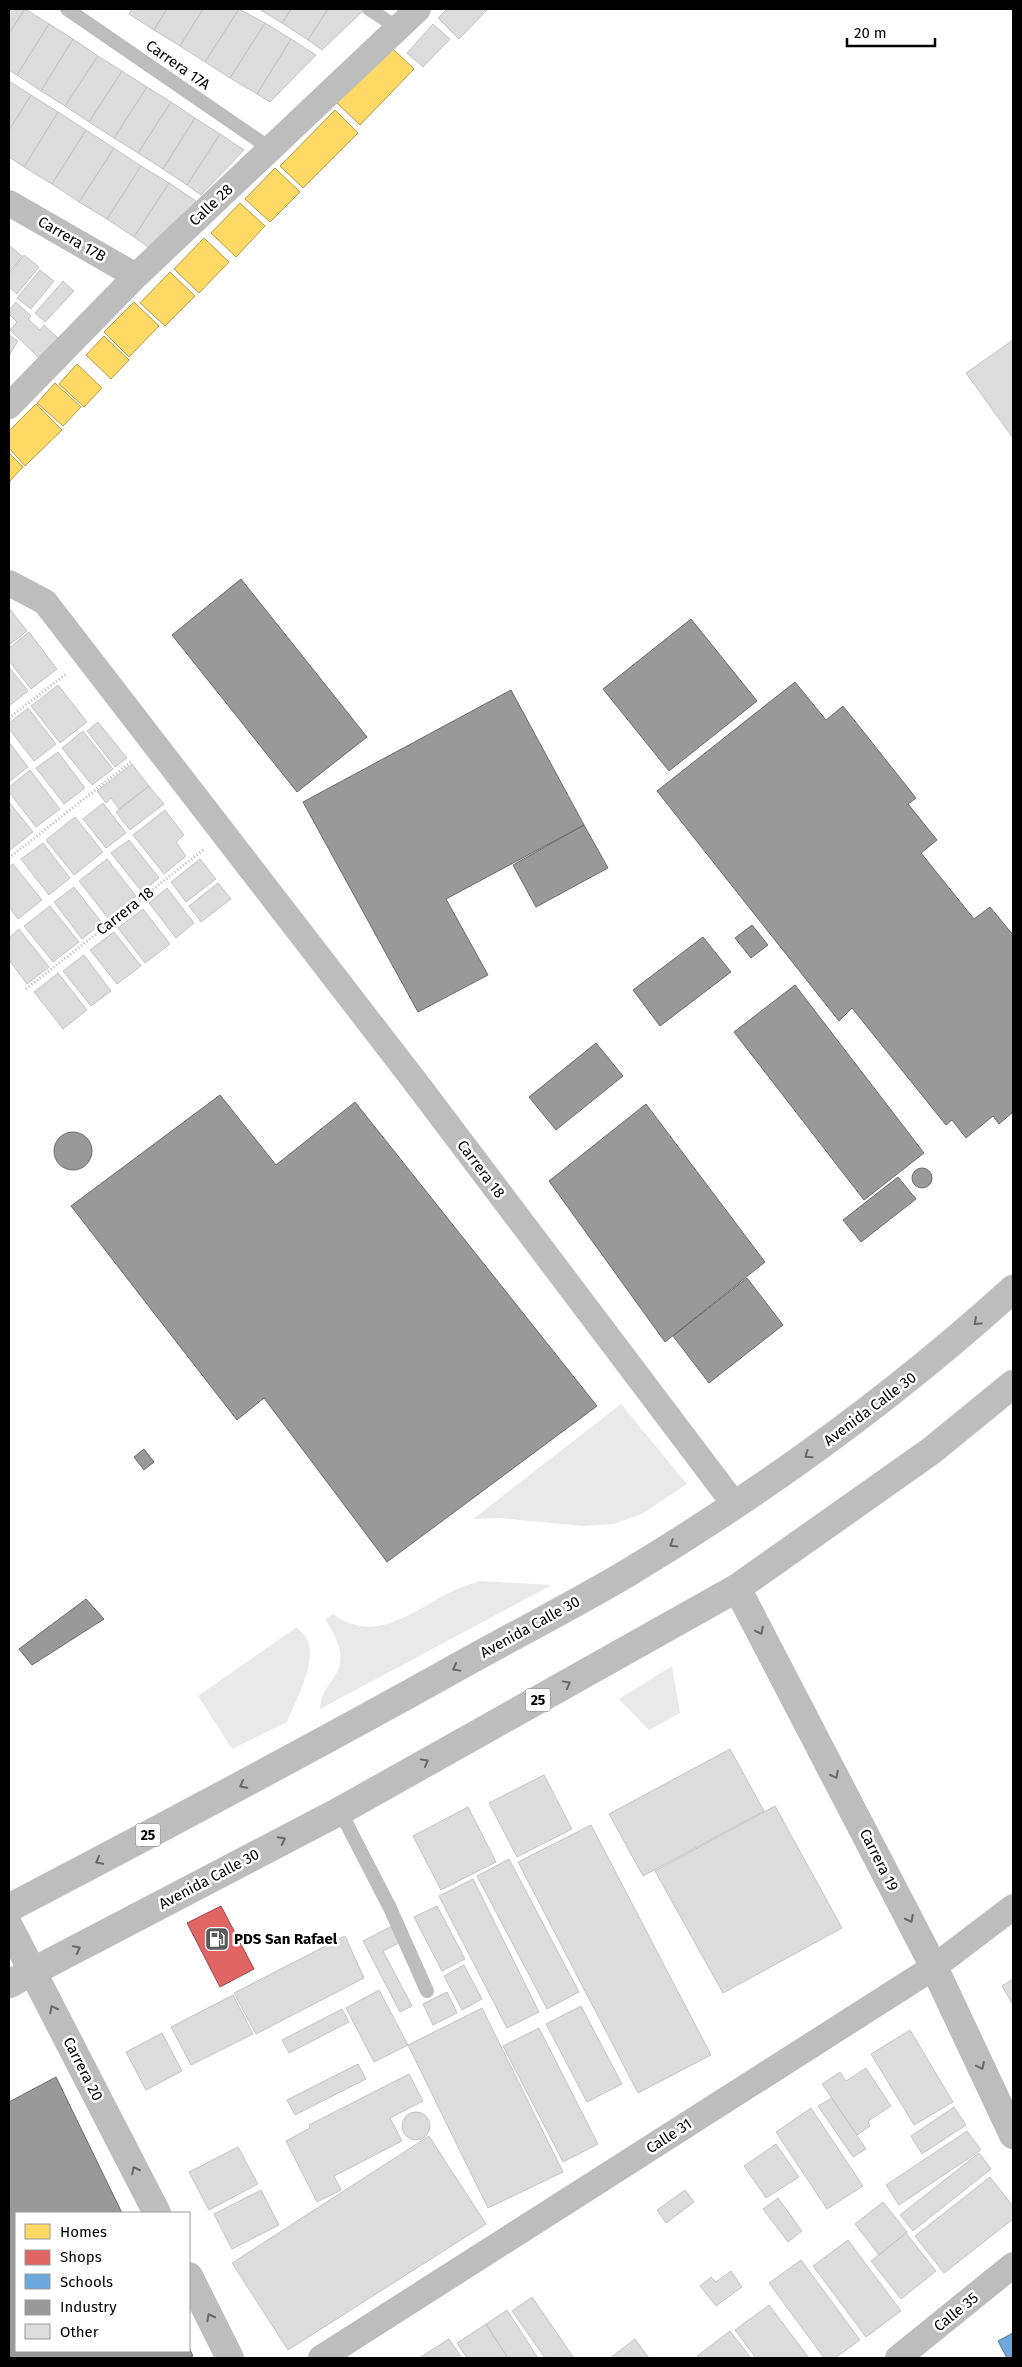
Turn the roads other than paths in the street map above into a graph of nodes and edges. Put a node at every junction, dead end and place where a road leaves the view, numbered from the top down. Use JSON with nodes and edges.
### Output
{"nodes":[{"id":1,"x":67,"y":9,"type":"edge"},
{"id":2,"x":369,"y":9,"type":"edge"},
{"id":3,"x":418,"y":9,"type":"edge"},
{"id":4,"x":398,"y":28,"type":"junction"},
{"id":5,"x":271,"y":149,"type":"junction"},
{"id":6,"x":9,"y":203,"type":"edge"},
{"id":7,"x":136,"y":276,"type":"junction"},
{"id":8,"x":9,"y":406,"type":"edge"},
{"id":9,"x":9,"y":583,"type":"edge"},
{"id":10,"x":1013,"y":1289,"type":"edge"},
{"id":11,"x":1013,"y":1384,"type":"edge"},
{"id":12,"x":735,"y":1506,"type":"junction"},
{"id":13,"x":737,"y":1588,"type":"junction"},
{"id":14,"x":340,"y":1811,"type":"junction"},
{"id":15,"x":9,"y":1908,"type":"edge"},
{"id":16,"x":1013,"y":1908,"type":"edge"},
{"id":17,"x":9,"y":1926,"type":"edge"},
{"id":18,"x":934,"y":1967,"type":"junction"},
{"id":19,"x":34,"y":1971,"type":"junction"},
{"id":20,"x":9,"y":1984,"type":"edge"},
{"id":21,"x":427,"y":1991,"type":"dead end"},
{"id":22,"x":1013,"y":2135,"type":"edge"},
{"id":23,"x":156,"y":2212,"type":"edge"},
{"id":24,"x":1013,"y":2265,"type":"edge"},
{"id":25,"x":190,"y":2278,"type":"edge"},
{"id":26,"x":230,"y":2358,"type":"edge"},
{"id":27,"x":321,"y":2358,"type":"edge"},
{"id":28,"x":898,"y":2358,"type":"edge"}],
"edges":[{"from":1,"to":5,"type":"lane","name":"Carrera 17A"},
{"from":2,"to":4,"type":"lane"},
{"from":3,"to":4,"type":"street","name":"Calle 28"},
{"from":4,"to":5,"type":"street","name":"Calle 28"},
{"from":5,"to":7,"type":"street","name":"Calle 28"},
{"from":6,"to":7,"type":"street","name":"Carrera 17B"},
{"from":7,"to":8,"type":"street","name":"Calle 28"},
{"from":9,"to":12,"type":"street","name":"Carrera 18"},
{"from":10,"to":12,"type":"main road","name":"Avenida Calle 30","number":"25","one_way":true},
{"from":11,"to":13,"type":"main road","name":"Avenida Calle 30","number":"25"},
{"from":12,"to":15,"type":"main road","name":"Avenida Calle 30","number":"25","one_way":true},
{"from":14,"to":13,"type":"main road","name":"Avenida Calle 30","number":"25","one_way":true},
{"from":13,"to":18,"type":"main road","name":"Carrera 19","one_way":true},
{"from":19,"to":14,"type":"main road","name":"Avenida Calle 30","number":"25","one_way":true},
{"from":14,"to":21,"type":"lane"},
{"from":16,"to":18,"type":"street","name":"Calle 31"},
{"from":17,"to":19,"type":"main road","name":"Carrera 20"},
{"from":18,"to":22,"type":"main road","name":"Carrera 19","one_way":true},
{"from":18,"to":27,"type":"street","name":"Calle 31"},
{"from":19,"to":20,"type":"main road","name":"Avenida Calle 30","number":"25"},
{"from":23,"to":19,"type":"main road","name":"Carrera 20","one_way":true},
{"from":24,"to":28,"type":"street","name":"Calle 35"},
{"from":26,"to":25,"type":"main road","one_way":true}]}
